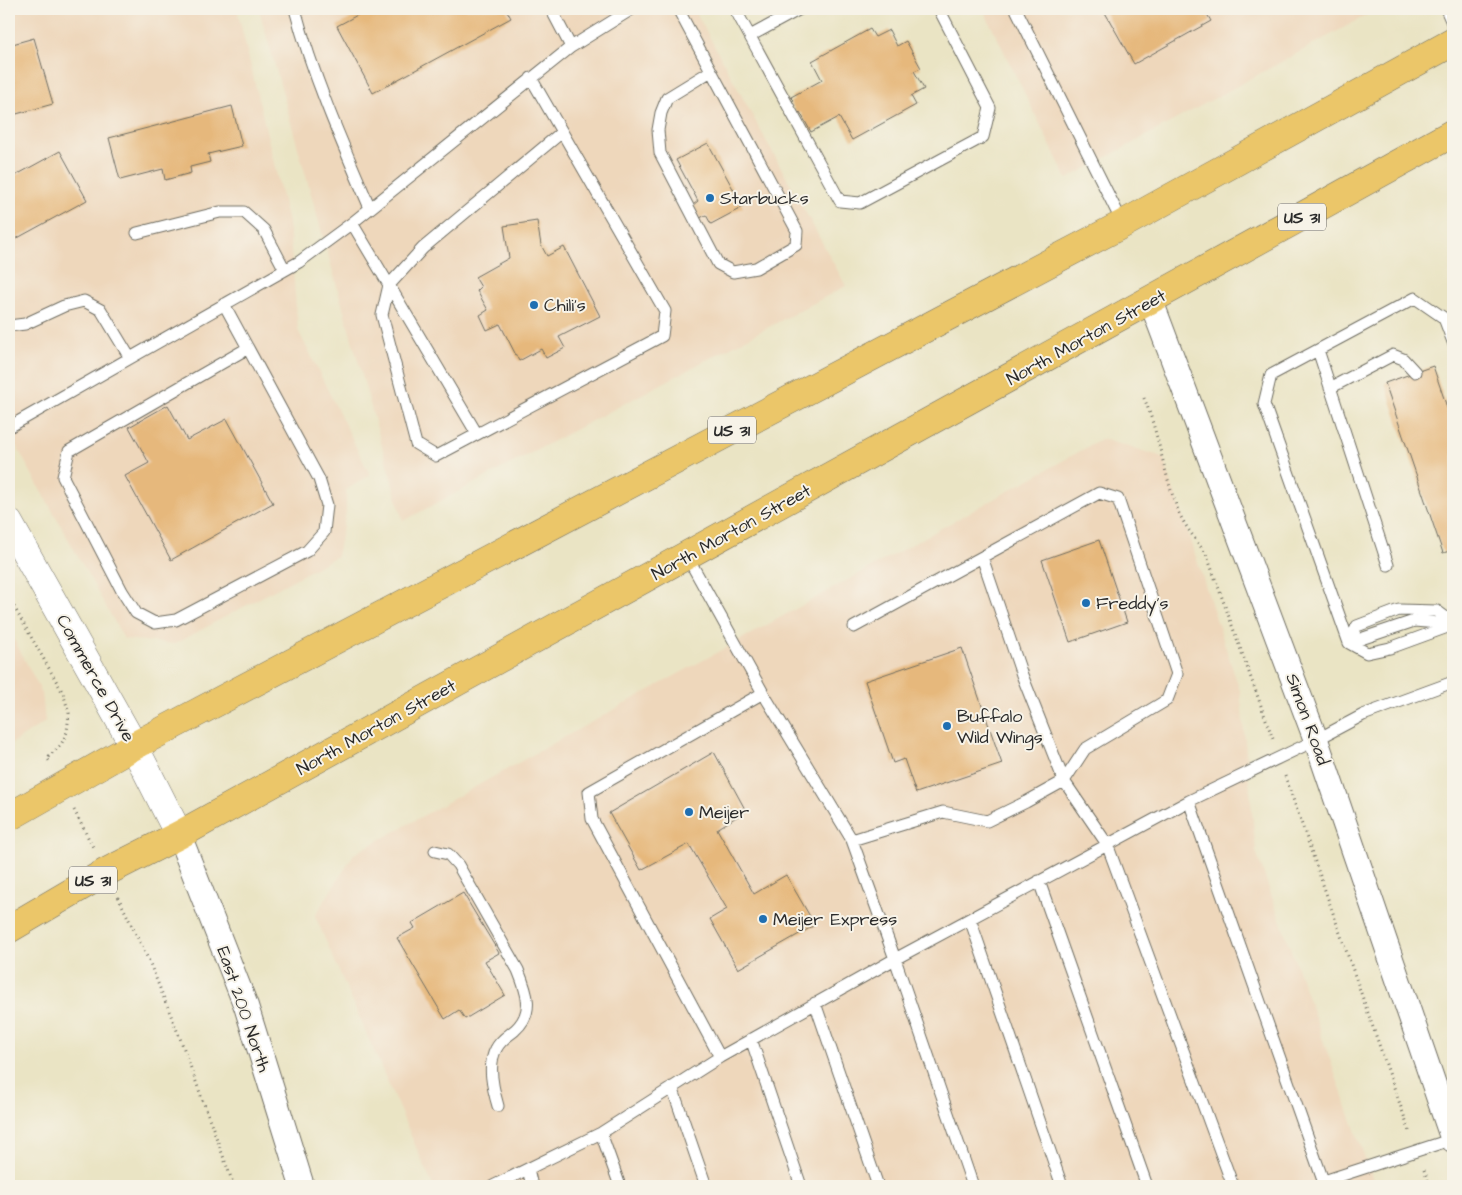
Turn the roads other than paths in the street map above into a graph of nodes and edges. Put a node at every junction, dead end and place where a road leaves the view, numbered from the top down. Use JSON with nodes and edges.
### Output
{"nodes":[{"id":1,"x":295,"y":9,"type":"edge"},
{"id":2,"x":551,"y":9,"type":"edge"},
{"id":3,"x":632,"y":9,"type":"edge"},
{"id":4,"x":678,"y":9,"type":"edge"},
{"id":5,"x":735,"y":9,"type":"edge"},
{"id":6,"x":800,"y":9,"type":"edge"},
{"id":7,"x":939,"y":9,"type":"edge"},
{"id":8,"x":1016,"y":9,"type":"edge"},
{"id":9,"x":1446,"y":9,"type":"edge"},
{"id":10,"x":1453,"y":25,"type":"edge"},
{"id":11,"x":750,"y":36,"type":"junction"},
{"id":12,"x":1453,"y":42,"type":"edge"},
{"id":13,"x":571,"y":46,"type":"junction"},
{"id":14,"x":711,"y":71,"type":"junction"},
{"id":15,"x":531,"y":78,"type":"junction"},
{"id":16,"x":562,"y":132,"type":"junction"},
{"id":17,"x":1453,"y":133,"type":"edge"},
{"id":18,"x":370,"y":208,"type":"junction"},
{"id":19,"x":352,"y":223,"type":"junction"},
{"id":20,"x":1123,"y":224,"type":"junction"},
{"id":21,"x":137,"y":233,"type":"dead end"},
{"id":22,"x":285,"y":270,"type":"junction"},
{"id":23,"x":389,"y":285,"type":"junction"},
{"id":24,"x":1151,"y":301,"type":"junction"},
{"id":25,"x":224,"y":304,"type":"junction"},
{"id":26,"x":9,"y":326,"type":"edge"},
{"id":27,"x":1453,"y":342,"type":"edge"},
{"id":28,"x":248,"y":348,"type":"junction"},
{"id":29,"x":1318,"y":350,"type":"junction"},
{"id":30,"x":130,"y":358,"type":"junction"},
{"id":31,"x":1415,"y":372,"type":"dead end"},
{"id":32,"x":1330,"y":388,"type":"junction"},
{"id":33,"x":9,"y":427,"type":"edge"},
{"id":34,"x":477,"y":434,"type":"junction"},
{"id":35,"x":9,"y":523,"type":"edge"},
{"id":36,"x":687,"y":556,"type":"junction"},
{"id":37,"x":982,"y":557,"type":"junction"},
{"id":38,"x":1388,"y":566,"type":"dead end"},
{"id":39,"x":1453,"y":624,"type":"edge"},
{"id":40,"x":854,"y":627,"type":"dead end"},
{"id":41,"x":1349,"y":643,"type":"junction"},
{"id":42,"x":1453,"y":682,"type":"edge"},
{"id":43,"x":763,"y":693,"type":"junction"},
{"id":44,"x":1316,"y":740,"type":"junction"},
{"id":45,"x":134,"y":746,"type":"junction"},
{"id":46,"x":1064,"y":781,"type":"junction"},
{"id":47,"x":1189,"y":801,"type":"junction"},
{"id":48,"x":9,"y":817,"type":"edge"},
{"id":49,"x":180,"y":835,"type":"junction"},
{"id":50,"x":852,"y":840,"type":"junction"},
{"id":51,"x":1108,"y":844,"type":"junction"},
{"id":52,"x":435,"y":851,"type":"dead end"},
{"id":53,"x":1039,"y":881,"type":"junction"},
{"id":54,"x":970,"y":919,"type":"junction"},
{"id":55,"x":9,"y":929,"type":"edge"},
{"id":56,"x":895,"y":959,"type":"junction"},
{"id":57,"x":815,"y":1004,"type":"junction"},
{"id":58,"x":751,"y":1039,"type":"junction"},
{"id":59,"x":720,"y":1056,"type":"junction"},
{"id":60,"x":672,"y":1087,"type":"junction"},
{"id":61,"x":498,"y":1106,"type":"dead end"},
{"id":62,"x":601,"y":1133,"type":"junction"},
{"id":63,"x":1453,"y":1139,"type":"edge"},
{"id":64,"x":528,"y":1169,"type":"junction"},
{"id":65,"x":1325,"y":1184,"type":"edge"},
{"id":66,"x":302,"y":1186,"type":"edge"},
{"id":67,"x":493,"y":1186,"type":"edge"},
{"id":68,"x":532,"y":1186,"type":"edge"},
{"id":69,"x":620,"y":1186,"type":"edge"},
{"id":70,"x":706,"y":1186,"type":"edge"},
{"id":71,"x":801,"y":1186,"type":"edge"},
{"id":72,"x":878,"y":1186,"type":"edge"},
{"id":73,"x":973,"y":1186,"type":"edge"},
{"id":74,"x":1062,"y":1186,"type":"edge"},
{"id":75,"x":1147,"y":1186,"type":"edge"},
{"id":76,"x":1234,"y":1186,"type":"edge"}],
"edges":[{"from":1,"to":18,"type":"lane"},
{"from":2,"to":13,"type":"lane"},
{"from":3,"to":13,"type":"lane"},
{"from":4,"to":14,"type":"lane"},
{"from":5,"to":11,"type":"lane"},
{"from":6,"to":11,"type":"lane"},
{"from":7,"to":11,"type":"lane"},
{"from":8,"to":20,"type":"lane"},
{"from":9,"to":10,"type":"lane"},
{"from":12,"to":20,"type":"main road","number":"US 31"},
{"from":13,"to":15,"type":"lane"},
{"from":14,"to":14,"type":"lane"},
{"from":15,"to":16,"type":"lane"},
{"from":15,"to":18,"type":"lane"},
{"from":16,"to":23,"type":"lane"},
{"from":16,"to":34,"type":"lane"},
{"from":17,"to":24,"type":"main road","name":"North Morton Street","number":"US 31"},
{"from":18,"to":19,"type":"lane"},
{"from":19,"to":22,"type":"lane"},
{"from":19,"to":23,"type":"lane"},
{"from":20,"to":45,"type":"main road","number":"US 31"},
{"from":21,"to":22,"type":"lane"},
{"from":22,"to":25,"type":"lane"},
{"from":23,"to":34,"type":"lane"},
{"from":23,"to":34,"type":"lane"},
{"from":24,"to":36,"type":"main road","name":"North Morton Street","number":"US 31"},
{"from":24,"to":44,"type":"street","name":"Simon Road"},
{"from":25,"to":28,"type":"lane"},
{"from":25,"to":30,"type":"lane"},
{"from":26,"to":30,"type":"lane"},
{"from":27,"to":29,"type":"lane"},
{"from":28,"to":28,"type":"lane"},
{"from":29,"to":32,"type":"lane"},
{"from":29,"to":41,"type":"lane"},
{"from":30,"to":33,"type":"lane"},
{"from":31,"to":32,"type":"lane"},
{"from":32,"to":38,"type":"lane"},
{"from":35,"to":45,"type":"street","name":"Commerce Drive"},
{"from":36,"to":43,"type":"lane"},
{"from":36,"to":49,"type":"main road","name":"North Morton Street","number":"US 31"},
{"from":37,"to":40,"type":"lane"},
{"from":37,"to":46,"type":"lane"},
{"from":37,"to":46,"type":"lane"},
{"from":39,"to":41,"type":"lane"},
{"from":39,"to":41,"type":"lane"},
{"from":42,"to":44,"type":"lane"},
{"from":43,"to":50,"type":"lane"},
{"from":43,"to":59,"type":"lane"},
{"from":44,"to":47,"type":"lane"},
{"from":44,"to":63,"type":"street","name":"Simon Road"},
{"from":45,"to":48,"type":"main road","number":"US 31"},
{"from":45,"to":49,"type":"street","name":"Commerce Drive"},
{"from":46,"to":50,"type":"lane"},
{"from":46,"to":51,"type":"lane"},
{"from":47,"to":51,"type":"lane"},
{"from":47,"to":65,"type":"lane"},
{"from":49,"to":55,"type":"main road","name":"North Morton Street","number":"US 31"},
{"from":49,"to":66,"type":"street","name":"East 200 North"},
{"from":50,"to":56,"type":"lane"},
{"from":51,"to":53,"type":"lane"},
{"from":51,"to":76,"type":"lane"},
{"from":52,"to":61,"type":"lane"},
{"from":53,"to":54,"type":"lane"},
{"from":53,"to":75,"type":"lane"},
{"from":54,"to":56,"type":"lane"},
{"from":54,"to":74,"type":"lane"},
{"from":56,"to":57,"type":"lane"},
{"from":56,"to":73,"type":"lane"},
{"from":57,"to":58,"type":"lane"},
{"from":57,"to":72,"type":"lane"},
{"from":58,"to":59,"type":"lane"},
{"from":58,"to":71,"type":"lane"},
{"from":59,"to":60,"type":"lane"},
{"from":60,"to":62,"type":"lane"},
{"from":60,"to":70,"type":"lane"},
{"from":62,"to":64,"type":"lane"},
{"from":62,"to":69,"type":"lane"},
{"from":63,"to":65,"type":"lane"},
{"from":64,"to":67,"type":"lane"},
{"from":64,"to":68,"type":"lane"}]}
